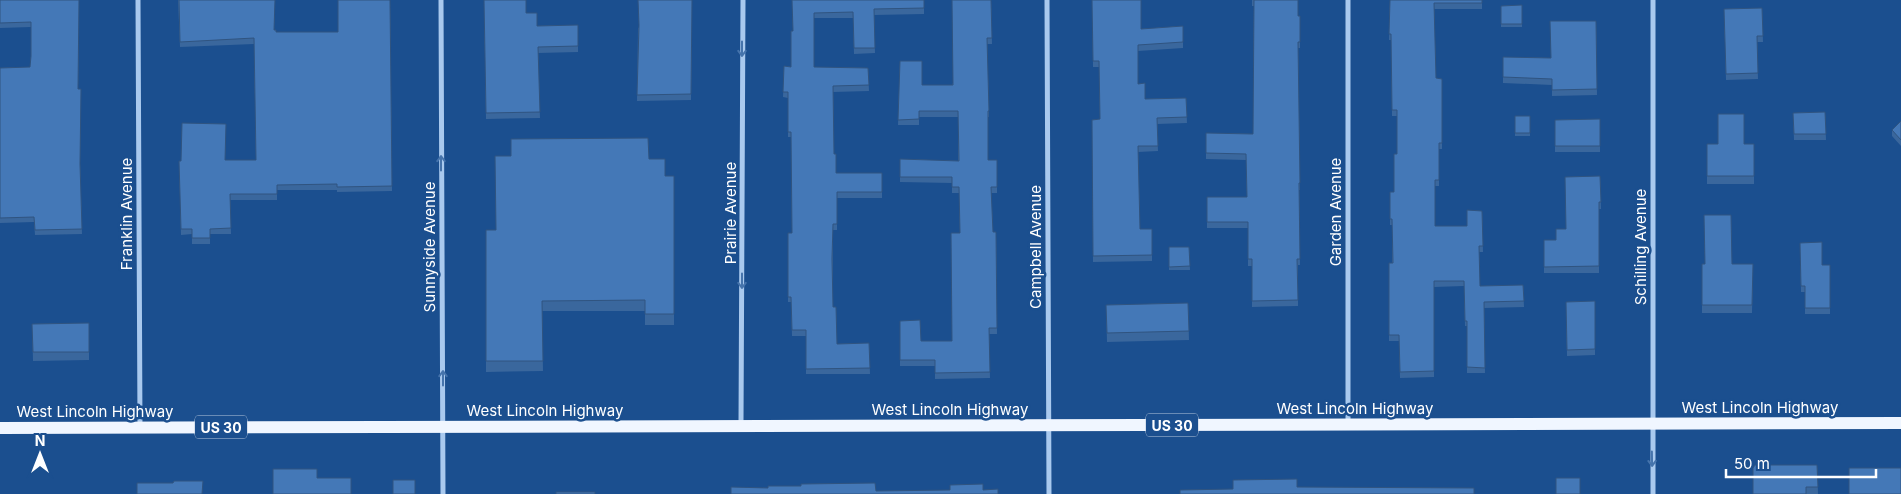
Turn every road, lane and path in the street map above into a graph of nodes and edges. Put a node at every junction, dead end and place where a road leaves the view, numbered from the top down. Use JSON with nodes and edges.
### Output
{"nodes":[{"id":1,"x":138,"y":0,"type":"edge"},
{"id":2,"x":440,"y":0,"type":"edge"},
{"id":3,"x":742,"y":0,"type":"edge"},
{"id":4,"x":1047,"y":0,"type":"edge"},
{"id":5,"x":1348,"y":0,"type":"edge"},
{"id":6,"x":1653,"y":0,"type":"edge"},
{"id":7,"x":1901,"y":423,"type":"edge"},
{"id":8,"x":1348,"y":424,"type":"junction"},
{"id":9,"x":1652,"y":424,"type":"junction"},
{"id":10,"x":1049,"y":425,"type":"junction"},
{"id":11,"x":742,"y":426,"type":"junction"},
{"id":12,"x":443,"y":427,"type":"junction"},
{"id":13,"x":0,"y":428,"type":"edge"},
{"id":14,"x":140,"y":428,"type":"junction"},
{"id":15,"x":443,"y":494,"type":"edge"},
{"id":16,"x":1049,"y":494,"type":"edge"},
{"id":17,"x":1653,"y":494,"type":"edge"}],
"edges":[{"from":1,"to":14,"type":"street","name":"Franklin Avenue"},
{"from":12,"to":2,"type":"street","name":"Sunnyside Avenue","one_way":true},
{"from":3,"to":11,"type":"street","name":"Prairie Avenue","one_way":true},
{"from":4,"to":10,"type":"street","name":"Campbell Avenue"},
{"from":5,"to":8,"type":"street","name":"Garden Avenue"},
{"from":6,"to":9,"type":"street","name":"Schilling Avenue"},
{"from":7,"to":9,"type":"main road","name":"West Lincoln Highway","number":"US 30"},
{"from":8,"to":9,"type":"main road","name":"West Lincoln Highway","number":"US 30"},
{"from":8,"to":10,"type":"main road","name":"West Lincoln Highway","number":"US 30"},
{"from":9,"to":17,"type":"street","name":"Schilling Avenue","one_way":true},
{"from":10,"to":11,"type":"main road","name":"West Lincoln Highway","number":"US 30"},
{"from":10,"to":16,"type":"street","name":"Campbell Avenue"},
{"from":11,"to":12,"type":"main road","name":"West Lincoln Highway","number":"US 30"},
{"from":12,"to":14,"type":"main road","name":"West Lincoln Highway","number":"US 30"},
{"from":12,"to":15,"type":"street","name":"Sunnyside Avenue"},
{"from":13,"to":14,"type":"main road","name":"West Lincoln Highway","number":"US 30"}]}
